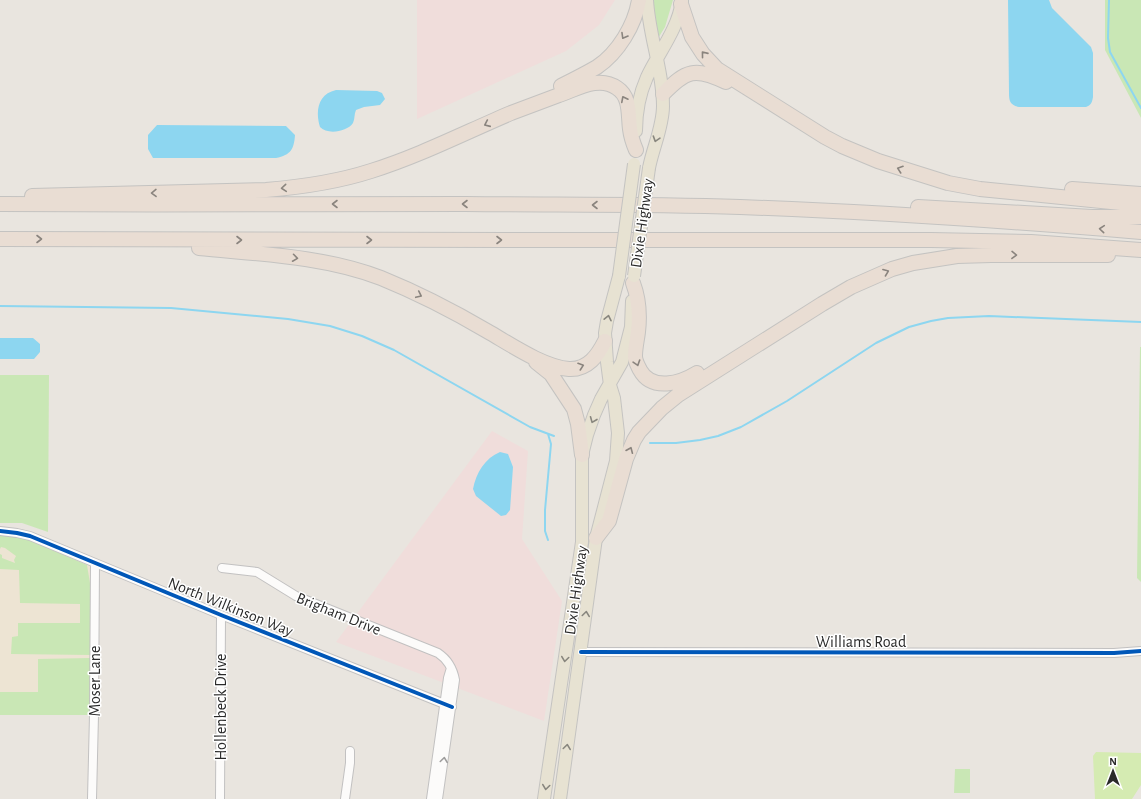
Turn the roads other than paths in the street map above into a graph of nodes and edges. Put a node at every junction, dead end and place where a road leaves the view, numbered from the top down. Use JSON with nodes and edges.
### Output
{"nodes":[{"id":1,"x":639,"y":0,"type":"edge"},
{"id":2,"x":647,"y":0,"type":"edge"},
{"id":3,"x":682,"y":2,"type":"edge"},
{"id":4,"x":657,"y":59,"type":"junction"},
{"id":5,"x":663,"y":94,"type":"junction"},
{"id":6,"x":780,"y":109,"type":"junction"},
{"id":7,"x":512,"y":113,"type":"junction"},
{"id":8,"x":636,"y":150,"type":"junction"},
{"id":9,"x":938,"y":179,"type":"junction"},
{"id":10,"x":1141,"y":194,"type":"edge"},
{"id":11,"x":0,"y":197,"type":"edge"},
{"id":12,"x":0,"y":204,"type":"edge"},
{"id":13,"x":614,"y":205,"type":"junction"},
{"id":14,"x":1141,"y":205,"type":"edge"},
{"id":15,"x":1141,"y":217,"type":"edge"},
{"id":16,"x":1141,"y":232,"type":"edge"},
{"id":17,"x":0,"y":239,"type":"edge"},
{"id":18,"x":74,"y":240,"type":"junction"},
{"id":19,"x":1141,"y":250,"type":"edge"},
{"id":20,"x":1141,"y":255,"type":"edge"},
{"id":21,"x":633,"y":280,"type":"junction"},
{"id":22,"x":851,"y":287,"type":"junction"},
{"id":23,"x":605,"y":341,"type":"junction"},
{"id":24,"x":524,"y":352,"type":"junction"},
{"id":25,"x":610,"y":385,"type":"junction"},
{"id":26,"x":582,"y":455,"type":"junction"},
{"id":27,"x":0,"y":531,"type":"edge"},
{"id":28,"x":596,"y":538,"type":"junction"},
{"id":29,"x":95,"y":563,"type":"junction"},
{"id":30,"x":222,"y":568,"type":"dead end"},
{"id":31,"x":221,"y":615,"type":"junction"},
{"id":32,"x":1141,"y":651,"type":"edge"},
{"id":33,"x":580,"y":652,"type":"junction"},
{"id":34,"x":448,"y":706,"type":"junction"},
{"id":35,"x":350,"y":751,"type":"dead end"},
{"id":36,"x":92,"y":799,"type":"edge"},
{"id":37,"x":220,"y":799,"type":"edge"},
{"id":38,"x":345,"y":799,"type":"edge"},
{"id":39,"x":431,"y":799,"type":"edge"},
{"id":40,"x":438,"y":799,"type":"edge"},
{"id":41,"x":544,"y":799,"type":"edge"},
{"id":42,"x":560,"y":799,"type":"edge"}],
"edges":[{"from":1,"to":7,"type":"highway","one_way":true},
{"from":2,"to":4,"type":"main road","name":"Dixie Highway"},
{"from":3,"to":4,"type":"main road","name":"Dixie Highway"},
{"from":6,"to":3,"type":"highway","one_way":true},
{"from":4,"to":5,"type":"main road","name":"Dixie Highway"},
{"from":4,"to":8,"type":"main road","name":"Dixie Highway"},
{"from":5,"to":6,"type":"highway"},
{"from":5,"to":21,"type":"main road","name":"Dixie Highway","one_way":true,"bridge":true},
{"from":9,"to":6,"type":"highway","one_way":true},
{"from":8,"to":7,"type":"highway","one_way":true},
{"from":7,"to":11,"type":"highway","one_way":true},
{"from":23,"to":8,"type":"main road","name":"Dixie Highway","one_way":true,"bridge":true},
{"from":9,"to":10,"type":"highway"},
{"from":9,"to":14,"type":"highway"},
{"from":13,"to":12,"type":"highway","one_way":true},
{"from":13,"to":15,"type":"highway"},
{"from":16,"to":13,"type":"highway","one_way":true},
{"from":17,"to":18,"type":"highway","one_way":true},
{"from":18,"to":19,"type":"highway","one_way":true},
{"from":18,"to":24,"type":"highway","one_way":true},
{"from":22,"to":20,"type":"highway","one_way":true},
{"from":21,"to":22,"type":"highway","one_way":true},
{"from":21,"to":25,"type":"main road","name":"Dixie Highway"},
{"from":28,"to":22,"type":"highway","one_way":true},
{"from":24,"to":23,"type":"highway","one_way":true},
{"from":23,"to":25,"type":"main road","name":"Dixie Highway"},
{"from":24,"to":26,"type":"highway"},
{"from":25,"to":26,"type":"main road","name":"Dixie Highway","one_way":true},
{"from":25,"to":28,"type":"main road","name":"Dixie Highway"},
{"from":26,"to":41,"type":"main road","name":"Dixie Highway","one_way":true},
{"from":27,"to":29,"type":"street","name":"North Wilkinson Way"},
{"from":33,"to":28,"type":"main road","name":"Dixie Highway","one_way":true},
{"from":29,"to":31,"type":"street","name":"North Wilkinson Way"},
{"from":29,"to":36,"type":"street","name":"Moser Lane"},
{"from":30,"to":34,"type":"street","name":"Brigham Drive"},
{"from":31,"to":34,"type":"street","name":"North Wilkinson Way"},
{"from":31,"to":37,"type":"street","name":"Hollenbeck Drive"},
{"from":32,"to":33,"type":"street","name":"Williams Road"},
{"from":42,"to":33,"type":"main road","name":"Dixie Highway","one_way":true},
{"from":34,"to":39,"type":"street","name":"Brigham Drive"},
{"from":40,"to":34,"type":"street","name":"Brigham Drive","one_way":true},
{"from":35,"to":38,"type":"street"}]}
